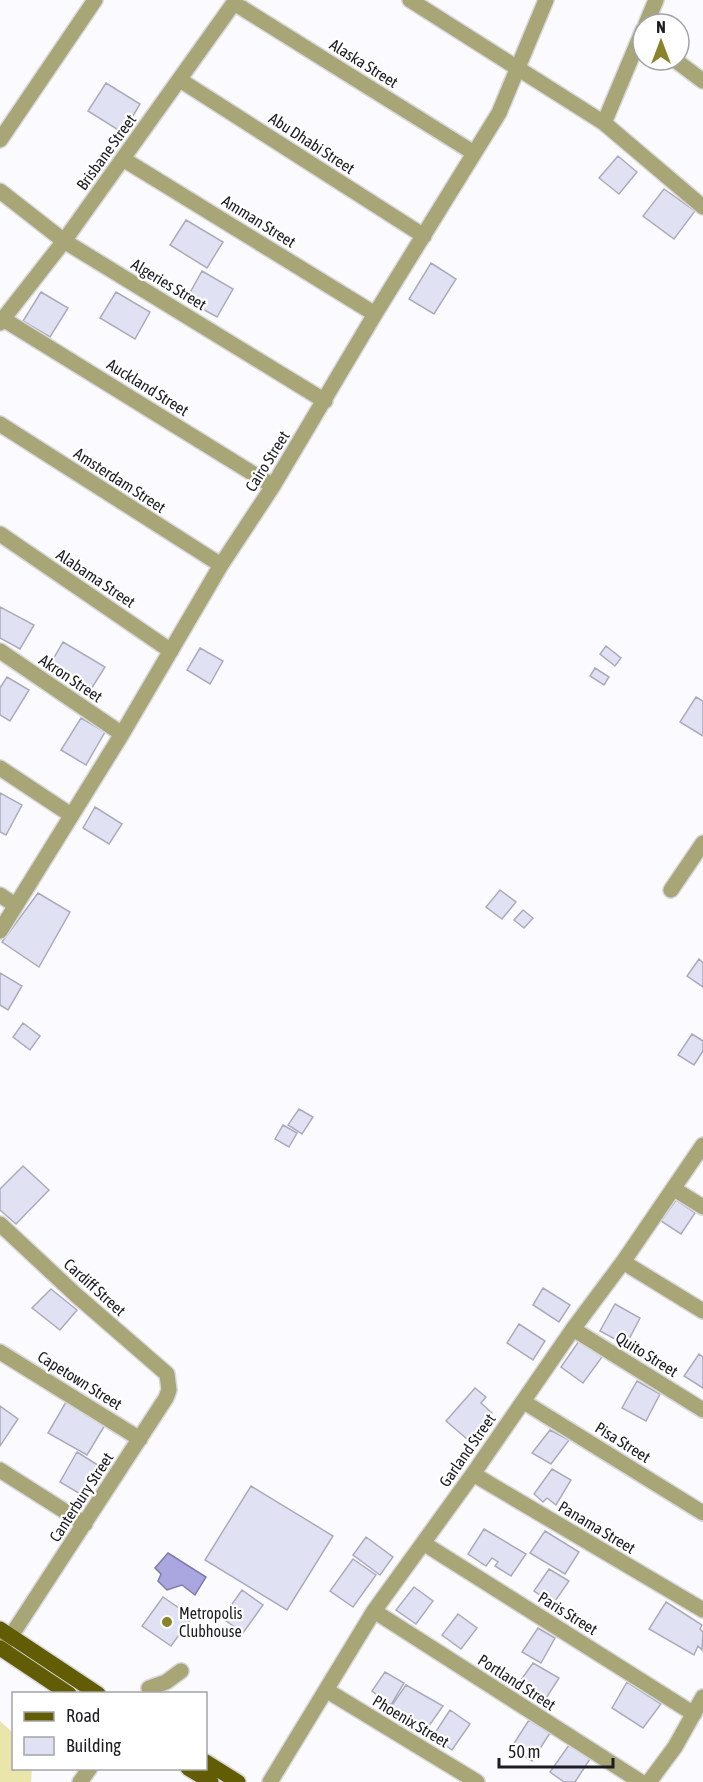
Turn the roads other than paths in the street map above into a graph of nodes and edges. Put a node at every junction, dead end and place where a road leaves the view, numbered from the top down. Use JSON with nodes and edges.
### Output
{"nodes":[{"id":1,"x":95,"y":0,"type":"edge"},
{"id":2,"x":410,"y":0,"type":"edge"},
{"id":3,"x":546,"y":0,"type":"edge"},
{"id":4,"x":235,"y":2,"type":"edge"},
{"id":5,"x":631,"y":59,"type":"edge"},
{"id":6,"x":518,"y":69,"type":"junction"},
{"id":7,"x":180,"y":80,"type":"junction"},
{"id":8,"x":604,"y":123,"type":"junction"},
{"id":9,"x":0,"y":140,"type":"edge"},
{"id":10,"x":474,"y":153,"type":"junction"},
{"id":11,"x":123,"y":159,"type":"junction"},
{"id":12,"x":0,"y":191,"type":"edge"},
{"id":13,"x":703,"y":207,"type":"edge"},
{"id":14,"x":424,"y":236,"type":"junction"},
{"id":15,"x":64,"y":241,"type":"junction"},
{"id":16,"x":375,"y":314,"type":"junction"},
{"id":17,"x":2,"y":321,"type":"edge"},
{"id":18,"x":325,"y":401,"type":"junction"},
{"id":19,"x":0,"y":424,"type":"edge"},
{"id":20,"x":273,"y":486,"type":"junction"},
{"id":21,"x":0,"y":534,"type":"edge"},
{"id":22,"x":221,"y":565,"type":"junction"},
{"id":23,"x":0,"y":651,"type":"edge"},
{"id":24,"x":171,"y":651,"type":"junction"},
{"id":25,"x":122,"y":734,"type":"junction"},
{"id":26,"x":0,"y":768,"type":"edge"},
{"id":27,"x":71,"y":815,"type":"junction"},
{"id":28,"x":703,"y":843,"type":"edge"},
{"id":29,"x":672,"y":890,"type":"dead end"},
{"id":30,"x":0,"y":895,"type":"edge"},
{"id":31,"x":15,"y":905,"type":"junction"},
{"id":32,"x":0,"y":931,"type":"edge"},
{"id":33,"x":703,"y":1145,"type":"edge"},
{"id":34,"x":674,"y":1189,"type":"junction"},
{"id":35,"x":703,"y":1207,"type":"edge"},
{"id":36,"x":0,"y":1224,"type":"edge"},
{"id":37,"x":623,"y":1262,"type":"junction"},
{"id":38,"x":703,"y":1311,"type":"edge"},
{"id":39,"x":573,"y":1329,"type":"junction"},
{"id":40,"x":0,"y":1352,"type":"edge"},
{"id":41,"x":167,"y":1374,"type":"joint"},
{"id":42,"x":524,"y":1402,"type":"junction"},
{"id":43,"x":703,"y":1410,"type":"edge"},
{"id":44,"x":140,"y":1439,"type":"junction"},
{"id":45,"x":0,"y":1470,"type":"edge"},
{"id":46,"x":473,"y":1474,"type":"junction"},
{"id":47,"x":703,"y":1513,"type":"edge"},
{"id":48,"x":85,"y":1524,"type":"junction"},
{"id":49,"x":423,"y":1543,"type":"junction"},
{"id":50,"x":703,"y":1610,"type":"edge"},
{"id":51,"x":374,"y":1611,"type":"junction"},
{"id":52,"x":6,"y":1632,"type":"edge"},
{"id":53,"x":0,"y":1648,"type":"edge"},
{"id":54,"x":181,"y":1671,"type":"dead end"},
{"id":55,"x":149,"y":1688,"type":"dead end"},
{"id":56,"x":326,"y":1690,"type":"junction"},
{"id":57,"x":66,"y":1692,"type":"edge"},
{"id":58,"x":95,"y":1692,"type":"edge"},
{"id":59,"x":703,"y":1697,"type":"edge"},
{"id":60,"x":694,"y":1714,"type":"junction"},
{"id":61,"x":207,"y":1763,"type":"edge"},
{"id":62,"x":191,"y":1770,"type":"edge"},
{"id":63,"x":211,"y":1782,"type":"edge"},
{"id":64,"x":238,"y":1782,"type":"edge"},
{"id":65,"x":270,"y":1782,"type":"edge"},
{"id":66,"x":477,"y":1782,"type":"edge"},
{"id":67,"x":641,"y":1782,"type":"edge"},
{"id":68,"x":650,"y":1782,"type":"edge"}],
"edges":[{"from":1,"to":9,"type":"street"},
{"from":2,"to":6,"type":"street"},
{"from":3,"to":6,"type":"street","name":"Cairo Street"},
{"from":4,"to":7,"type":"street","name":"Brisbane Street"},
{"from":4,"to":10,"type":"street","name":"Alaska Street"},
{"from":5,"to":8,"type":"street"},
{"from":6,"to":8,"type":"street"},
{"from":6,"to":10,"type":"street","name":"Cairo Street"},
{"from":7,"to":11,"type":"street","name":"Brisbane Street"},
{"from":7,"to":14,"type":"street","name":"Abu Dhabi Street"},
{"from":8,"to":13,"type":"street"},
{"from":10,"to":14,"type":"street","name":"Cairo Street"},
{"from":11,"to":15,"type":"street","name":"Brisbane Street"},
{"from":11,"to":16,"type":"street","name":"Amman Street"},
{"from":12,"to":15,"type":"street","name":"Algeries Street"},
{"from":14,"to":16,"type":"street","name":"Cairo Street"},
{"from":15,"to":17,"type":"street","name":"Brisbane Street"},
{"from":15,"to":18,"type":"street","name":"Algeries Street"},
{"from":16,"to":18,"type":"street","name":"Cairo Street"},
{"from":17,"to":20,"type":"street","name":"Auckland Street"},
{"from":18,"to":20,"type":"street","name":"Cairo Street"},
{"from":19,"to":22,"type":"street","name":"Amsterdam Street"},
{"from":20,"to":22,"type":"street","name":"Cairo Street"},
{"from":21,"to":24,"type":"street","name":"Alabama Street"},
{"from":22,"to":24,"type":"street","name":"Cairo Street"},
{"from":23,"to":25,"type":"street","name":"Akron Street"},
{"from":24,"to":25,"type":"street","name":"Cairo Street"},
{"from":25,"to":27,"type":"street","name":"Cairo Street"},
{"from":26,"to":27,"type":"street"},
{"from":27,"to":31,"type":"street","name":"Cairo Street"},
{"from":28,"to":29,"type":"street"},
{"from":30,"to":31,"type":"street"},
{"from":31,"to":32,"type":"street","name":"Cairo Street"},
{"from":33,"to":34,"type":"street","name":"Garland Street"},
{"from":34,"to":35,"type":"street"},
{"from":34,"to":37,"type":"street","name":"Garland Street"},
{"from":36,"to":41,"type":"street","name":"Cardiff Street"},
{"from":37,"to":38,"type":"street"},
{"from":37,"to":39,"type":"street","name":"Garland Street"},
{"from":39,"to":42,"type":"street","name":"Garland Street"},
{"from":39,"to":43,"type":"street","name":"Quito Street"},
{"from":40,"to":44,"type":"street","name":"Capetown Street"},
{"from":41,"to":44,"type":"street","name":"Canterbury Street"},
{"from":42,"to":46,"type":"street","name":"Garland Street"},
{"from":42,"to":47,"type":"street","name":"Pisa Street"},
{"from":44,"to":48,"type":"street","name":"Canterbury Street"},
{"from":45,"to":48,"type":"street"},
{"from":46,"to":49,"type":"street","name":"Garland Street"},
{"from":46,"to":50,"type":"street","name":"Panama Street"},
{"from":48,"to":52,"type":"street","name":"Canterbury Street"},
{"from":49,"to":51,"type":"street","name":"Garland Street"},
{"from":49,"to":60,"type":"street","name":"Paris Street"},
{"from":51,"to":56,"type":"street","name":"Garland Street"},
{"from":51,"to":67,"type":"street","name":"Portland Street"},
{"from":52,"to":53,"type":"street","name":"Canterbury Street"},
{"from":52,"to":58,"type":"main road"},
{"from":53,"to":57,"type":"main road"},
{"from":54,"to":55,"type":"street"},
{"from":56,"to":65,"type":"street","name":"Garland Street"},
{"from":56,"to":66,"type":"street","name":"Phoenix Street"},
{"from":59,"to":60,"type":"street"},
{"from":60,"to":68,"type":"street"},
{"from":61,"to":64,"type":"main road"},
{"from":62,"to":63,"type":"main road"}]}
